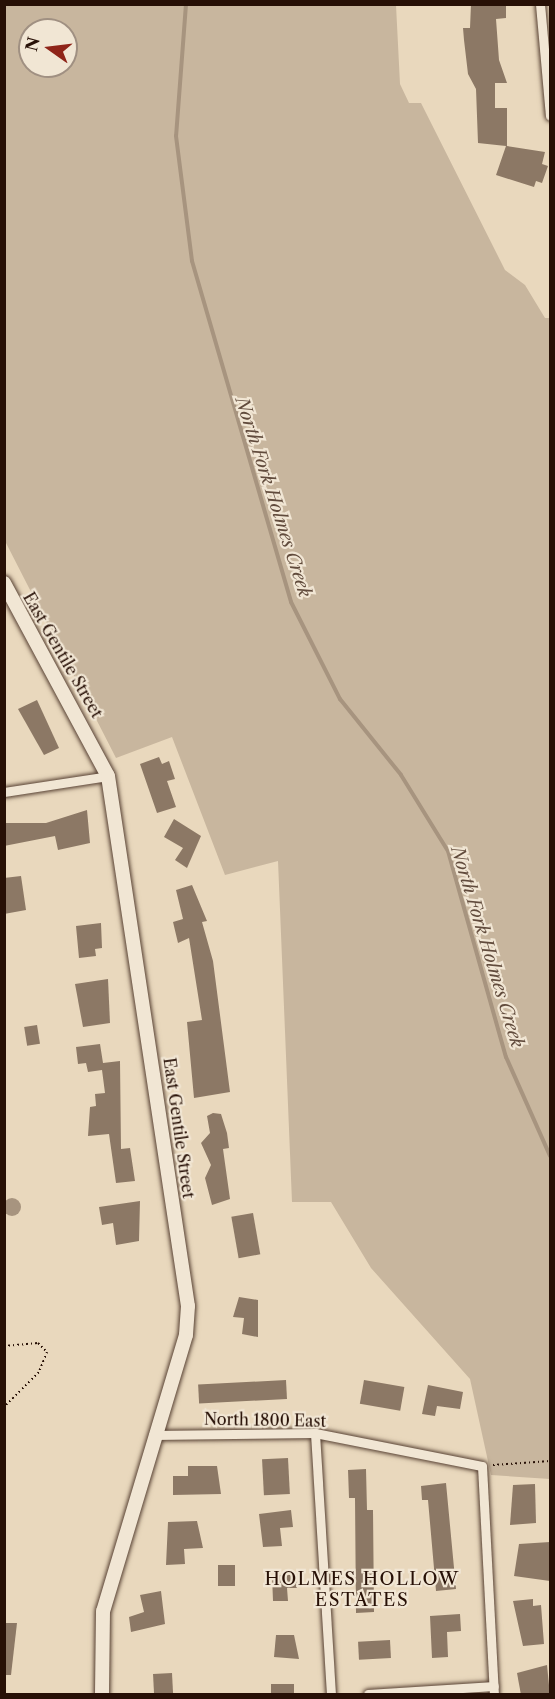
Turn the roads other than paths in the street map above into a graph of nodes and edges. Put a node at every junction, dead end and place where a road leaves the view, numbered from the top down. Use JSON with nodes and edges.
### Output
{"nodes":[{"id":1,"x":540,"y":4,"type":"edge"},
{"id":2,"x":550,"y":116,"type":"edge"},
{"id":3,"x":4,"y":583,"type":"edge"},
{"id":4,"x":108,"y":776,"type":"junction"},
{"id":5,"x":4,"y":792,"type":"edge"},
{"id":6,"x":315,"y":1433,"type":"junction"},
{"id":7,"x":153,"y":1435,"type":"junction"},
{"id":8,"x":494,"y":1690,"type":"edge"},
{"id":9,"x":102,"y":1695,"type":"edge"},
{"id":10,"x":331,"y":1695,"type":"edge"},
{"id":11,"x":368,"y":1695,"type":"edge"}],
"edges":[{"from":1,"to":2,"type":"street"},
{"from":3,"to":4,"type":"street","name":"East Gentile Street"},
{"from":4,"to":5,"type":"street"},
{"from":4,"to":7,"type":"street","name":"East Gentile Street"},
{"from":6,"to":7,"type":"street","name":"North 1800 East"},
{"from":6,"to":8,"type":"street","name":"North 1800 East"},
{"from":6,"to":10,"type":"street"},
{"from":7,"to":9,"type":"street","name":"East Gentile Street"},
{"from":8,"to":11,"type":"street"}]}
